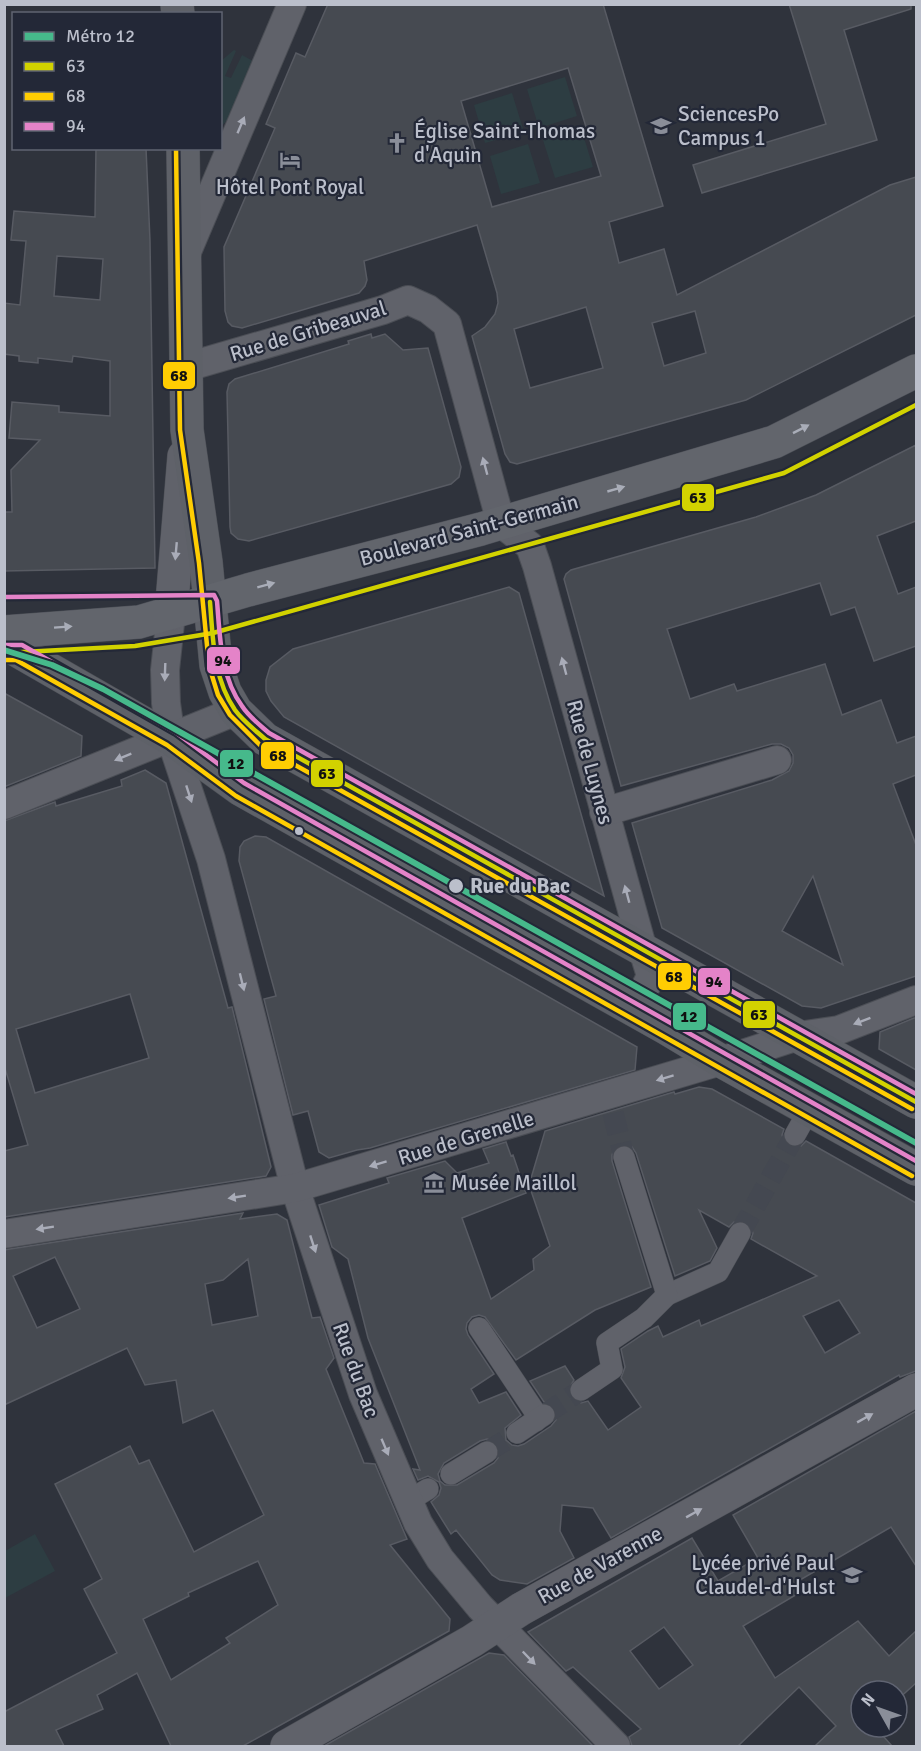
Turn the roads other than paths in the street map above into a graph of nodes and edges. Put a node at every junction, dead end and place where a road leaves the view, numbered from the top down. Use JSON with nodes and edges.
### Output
{"nodes":[{"id":1,"x":292,"y":4,"type":"edge"},
{"id":2,"x":183,"y":150,"type":"edge"},
{"id":3,"x":185,"y":256,"type":"junction"},
{"id":4,"x":187,"y":367,"type":"junction"},
{"id":5,"x":916,"y":371,"type":"edge"},
{"id":6,"x":187,"y":430,"type":"junction"},
{"id":7,"x":501,"y":522,"type":"junction"},
{"id":8,"x":210,"y":602,"type":"junction"},
{"id":9,"x":171,"y":614,"type":"junction"},
{"id":10,"x":4,"y":632,"type":"edge"},
{"id":11,"x":4,"y":644,"type":"edge"},
{"id":12,"x":236,"y":711,"type":"junction"},
{"id":13,"x":171,"y":739,"type":"junction"},
{"id":14,"x":777,"y":760,"type":"dead end"},
{"id":15,"x":4,"y":805,"type":"edge"},
{"id":16,"x":604,"y":812,"type":"junction"},
{"id":17,"x":642,"y":951,"type":"junction"},
{"id":18,"x":916,"y":1000,"type":"edge"},
{"id":19,"x":634,"y":1010,"type":"junction"},
{"id":20,"x":798,"y":1036,"type":"junction"},
{"id":21,"x":721,"y":1061,"type":"junction"},
{"id":22,"x":916,"y":1102,"type":"edge"},
{"id":23,"x":624,"y":1157,"type":"tunnel mouth"},
{"id":24,"x":916,"y":1169,"type":"edge"},
{"id":25,"x":295,"y":1188,"type":"junction"},
{"id":26,"x":740,"y":1233,"type":"tunnel mouth"},
{"id":27,"x":4,"y":1234,"type":"edge"},
{"id":28,"x":667,"y":1295,"type":"junction"},
{"id":29,"x":479,"y":1328,"type":"dead end"},
{"id":30,"x":581,"y":1390,"type":"tunnel mouth"},
{"id":31,"x":916,"y":1390,"type":"edge"},
{"id":32,"x":517,"y":1433,"type":"tunnel mouth"},
{"id":33,"x":487,"y":1452,"type":"tunnel mouth"},
{"id":34,"x":451,"y":1474,"type":"dead end"},
{"id":35,"x":497,"y":1625,"type":"junction"},
{"id":36,"x":287,"y":1746,"type":"edge"},
{"id":37,"x":616,"y":1746,"type":"edge"}],
"edges":[{"from":3,"to":1,"type":"street","one_way":true},
{"from":2,"to":3,"type":"main road","name":"Rue du Bac"},
{"from":3,"to":4,"type":"main road","name":"Rue du Bac"},
{"from":4,"to":6,"type":"main road","name":"Rue du Bac"},
{"from":7,"to":4,"type":"street","name":"Rue de Gribeauval","one_way":true},
{"from":7,"to":5,"type":"main road","name":"Boulevard Saint-Germain","one_way":true},
{"from":6,"to":8,"type":"main road","name":"Rue du Bac"},
{"from":6,"to":9,"type":"street","name":"Rue du Bac","one_way":true},
{"from":8,"to":7,"type":"main road","name":"Boulevard Saint-Germain","one_way":true},
{"from":16,"to":7,"type":"street","name":"Rue de Luynes","one_way":true},
{"from":8,"to":9,"type":"main road","name":"Boulevard Saint-Germain"},
{"from":8,"to":12,"type":"main road","name":"Rue du Bac"},
{"from":10,"to":9,"type":"main road","name":"Boulevard Saint-Germain","one_way":true},
{"from":9,"to":13,"type":"street","name":"Rue du Bac","one_way":true},
{"from":11,"to":13,"type":"main road"},
{"from":12,"to":13,"type":"street"},
{"from":12,"to":17,"type":"main road","name":"Rue du Bac"},
{"from":13,"to":15,"type":"street","one_way":true},
{"from":13,"to":19,"type":"main road"},
{"from":13,"to":25,"type":"street","name":"Rue du Bac","one_way":true},
{"from":14,"to":16,"type":"street"},
{"from":17,"to":16,"type":"street","name":"Rue de Luynes","one_way":true},
{"from":17,"to":19,"type":"street","name":"Rue de Luynes"},
{"from":17,"to":20,"type":"main road","name":"Rue du Bac"},
{"from":18,"to":20,"type":"street","name":"Rue de Grenelle","one_way":true},
{"from":19,"to":21,"type":"main road"},
{"from":20,"to":21,"type":"street","name":"Rue de Grenelle"},
{"from":20,"to":22,"type":"main road","name":"Rue du Bac"},
{"from":21,"to":24,"type":"main road"},
{"from":21,"to":25,"type":"street","name":"Rue de Grenelle","one_way":true},
{"from":23,"to":28,"type":"street"},
{"from":25,"to":27,"type":"street","name":"Rue de Grenelle","one_way":true},
{"from":25,"to":35,"type":"street","name":"Rue du Bac","one_way":true},
{"from":26,"to":28,"type":"street"},
{"from":28,"to":30,"type":"street"},
{"from":29,"to":32,"type":"street"},
{"from":35,"to":31,"type":"street","name":"Rue de Varenne","one_way":true},
{"from":33,"to":34,"type":"street"},
{"from":35,"to":36,"type":"street","name":"Rue de Varenne"},
{"from":35,"to":37,"type":"street","name":"Rue du Bac","one_way":true}]}
